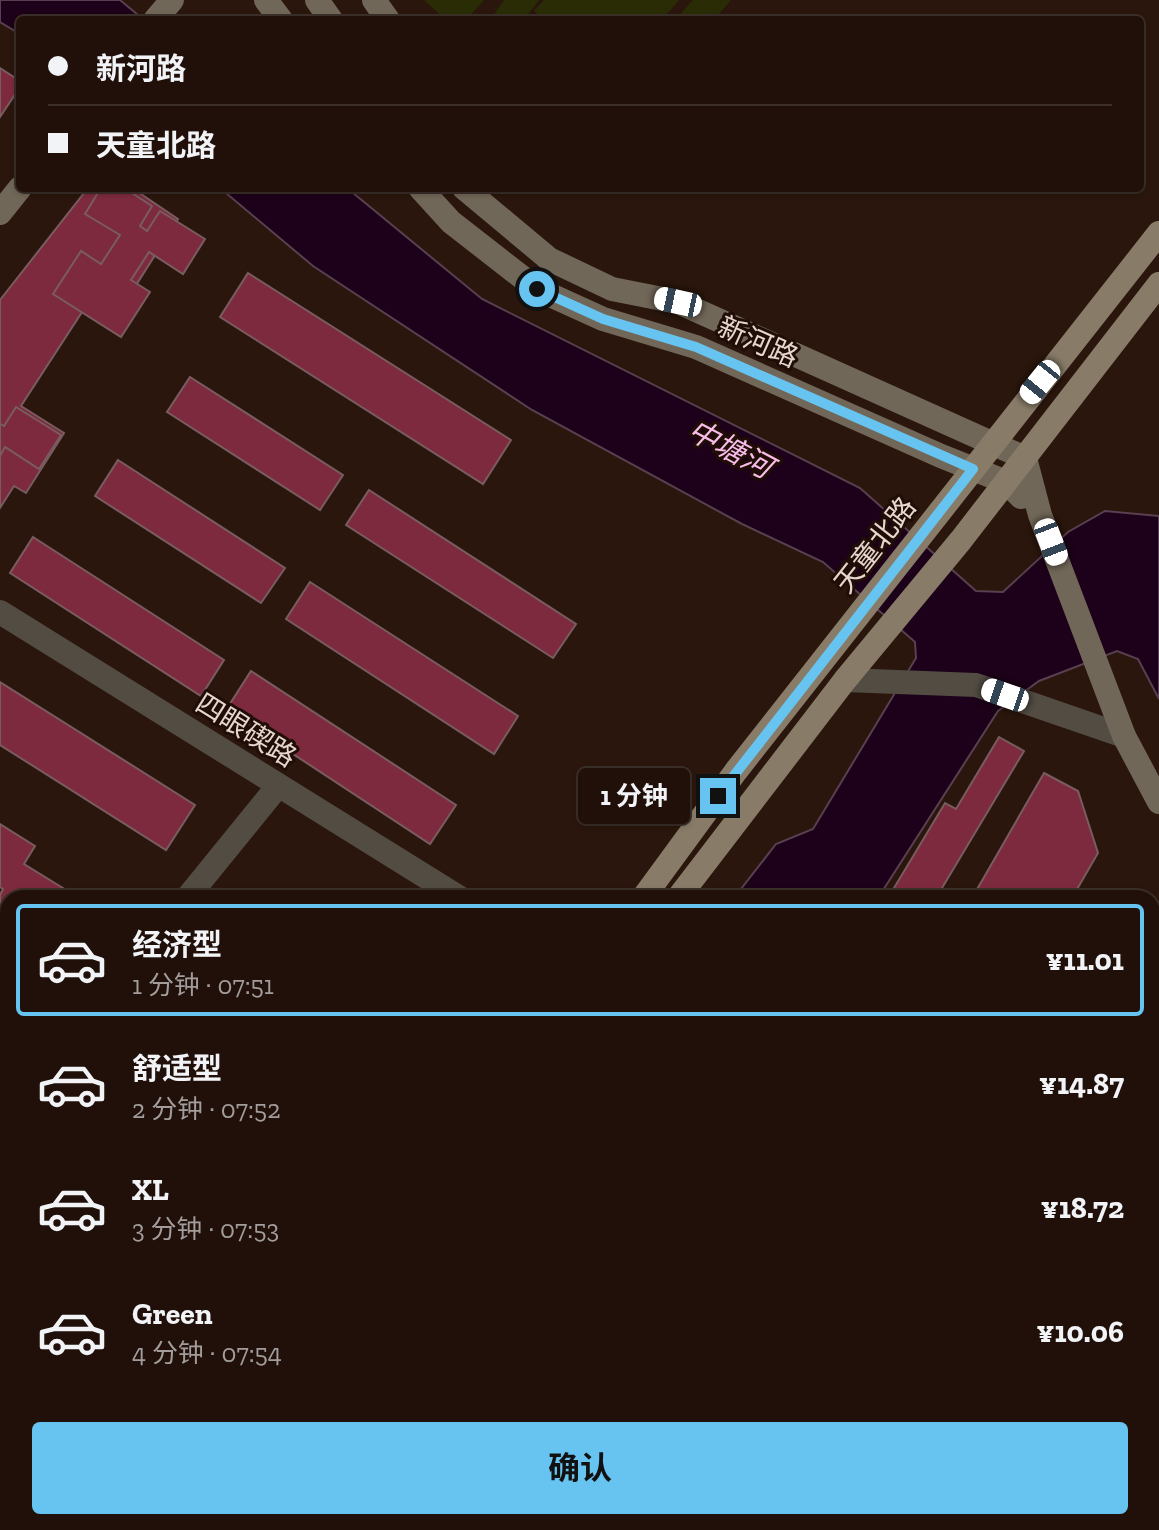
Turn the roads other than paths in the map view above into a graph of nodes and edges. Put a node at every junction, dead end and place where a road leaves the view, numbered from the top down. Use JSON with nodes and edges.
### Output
{"nodes":[{"id":1,"x":172,"y":0,"type":"edge"},
{"id":2,"x":158,"y":16,"type":"edge"},
{"id":3,"x":17,"y":192,"type":"edge"},
{"id":4,"x":424,"y":192,"type":"edge"},
{"id":5,"x":485,"y":198,"type":"edge"},
{"id":6,"x":0,"y":213,"type":"edge"},
{"id":7,"x":1159,"y":233,"type":"edge"},
{"id":8,"x":1159,"y":284,"type":"edge"},
{"id":9,"x":992,"y":444,"type":"junction"},
{"id":10,"x":1025,"y":458,"type":"junction"},
{"id":11,"x":973,"y":469,"type":"junction"},
{"id":12,"x":1006,"y":482,"type":"junction"},
{"id":13,"x":1040,"y":515,"type":"junction"},
{"id":14,"x":0,"y":612,"type":"edge"},
{"id":15,"x":845,"y":680,"type":"junction"},
{"id":16,"x":1124,"y":736,"type":"junction"},
{"id":17,"x":278,"y":786,"type":"junction"},
{"id":18,"x":1159,"y":802,"type":"edge"},
{"id":19,"x":194,"y":890,"type":"edge"},
{"id":20,"x":447,"y":890,"type":"edge"},
{"id":21,"x":649,"y":890,"type":"edge"},
{"id":22,"x":684,"y":890,"type":"edge"}],
"edges":[{"from":1,"to":2,"type":"main road"},
{"from":3,"to":6,"type":"main road"},
{"from":4,"to":11,"type":"main road","name":"新河路"},
{"from":5,"to":9,"type":"main road","name":"新河路"},
{"from":7,"to":9,"type":"main road","name":"天童北路"},
{"from":8,"to":10,"type":"main road"},
{"from":9,"to":10,"type":"main road","name":"新河路"},
{"from":9,"to":11,"type":"main road","name":"天童北路"},
{"from":10,"to":12,"type":"main road"},
{"from":10,"to":13,"type":"main road","name":"新河路"},
{"from":11,"to":12,"type":"main road","name":"新河路"},
{"from":11,"to":21,"type":"main road","name":"天童北路"},
{"from":12,"to":13,"type":"main road","name":"新河路"},
{"from":12,"to":15,"type":"main road"},
{"from":13,"to":16,"type":"main road","name":"新河路"},
{"from":14,"to":17,"type":"street","name":"四眼碶路"},
{"from":15,"to":16,"type":"street"},
{"from":15,"to":22,"type":"main road"},
{"from":16,"to":18,"type":"main road","name":"新河路"},
{"from":17,"to":19,"type":"street"},
{"from":17,"to":20,"type":"street","name":"四眼碶路"}]}
